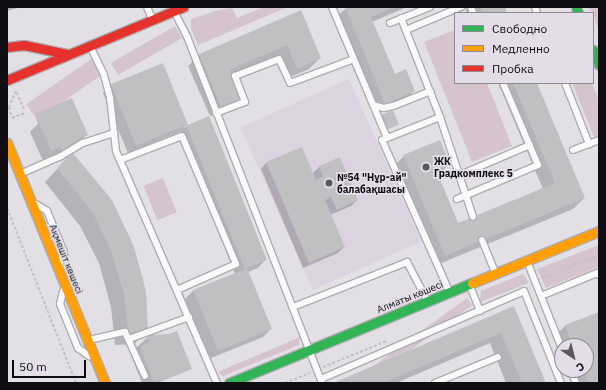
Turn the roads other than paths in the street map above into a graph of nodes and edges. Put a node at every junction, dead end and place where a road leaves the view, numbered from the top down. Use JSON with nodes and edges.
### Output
{"nodes":[{"id":1,"x":147,"y":7,"type":"edge"},
{"id":2,"x":183,"y":7,"type":"edge"},
{"id":3,"x":332,"y":7,"type":"edge"},
{"id":4,"x":430,"y":7,"type":"edge"},
{"id":5,"x":461,"y":7,"type":"edge"},
{"id":6,"x":174,"y":11,"type":"junction"},
{"id":7,"x":401,"y":18,"type":"junction"},
{"id":8,"x":152,"y":20,"type":"junction"},
{"id":9,"x":390,"y":23,"type":"dead end"},
{"id":10,"x":406,"y":30,"type":"junction"},
{"id":11,"x":89,"y":46,"type":"junction"},
{"id":12,"x":7,"y":47,"type":"edge"},
{"id":13,"x":594,"y":52,"type":"edge"},
{"id":14,"x":68,"y":54,"type":"junction"},
{"id":15,"x":354,"y":59,"type":"junction"},
{"id":16,"x":599,"y":64,"type":"edge"},
{"id":17,"x":7,"y":80,"type":"edge"},
{"id":18,"x":503,"y":84,"type":"edge"},
{"id":19,"x":565,"y":84,"type":"edge"},
{"id":20,"x":430,"y":91,"type":"junction"},
{"id":21,"x":373,"y":105,"type":"junction"},
{"id":22,"x":216,"y":113,"type":"junction"},
{"id":23,"x":440,"y":117,"type":"junction"},
{"id":24,"x":114,"y":133,"type":"junction"},
{"id":25,"x":387,"y":138,"type":"junction"},
{"id":26,"x":599,"y":140,"type":"edge"},
{"id":27,"x":7,"y":143,"type":"edge"},
{"id":28,"x":589,"y":144,"type":"junction"},
{"id":29,"x":530,"y":145,"type":"junction"},
{"id":30,"x":573,"y":150,"type":"dead end"},
{"id":31,"x":120,"y":160,"type":"junction"},
{"id":32,"x":20,"y":174,"type":"junction"},
{"id":33,"x":460,"y":175,"type":"junction"},
{"id":34,"x":467,"y":195,"type":"junction"},
{"id":35,"x":457,"y":198,"type":"dead end"},
{"id":36,"x":473,"y":216,"type":"dead end"},
{"id":37,"x":599,"y":232,"type":"edge"},
{"id":38,"x":482,"y":240,"type":"dead end"},
{"id":39,"x":527,"y":261,"type":"junction"},
{"id":40,"x":496,"y":274,"type":"junction"},
{"id":41,"x":599,"y":275,"type":"edge"},
{"id":42,"x":64,"y":283,"type":"junction"},
{"id":43,"x":469,"y":285,"type":"junction"},
{"id":44,"x":177,"y":290,"type":"junction"},
{"id":45,"x":450,"y":293,"type":"junction"},
{"id":46,"x":541,"y":296,"type":"junction"},
{"id":47,"x":428,"y":302,"type":"junction"},
{"id":48,"x":293,"y":307,"type":"junction"},
{"id":49,"x":480,"y":311,"type":"junction"},
{"id":50,"x":189,"y":317,"type":"junction"},
{"id":51,"x":558,"y":338,"type":"edge"},
{"id":52,"x":129,"y":339,"type":"junction"},
{"id":53,"x":88,"y":340,"type":"junction"},
{"id":54,"x":310,"y":350,"type":"junction"},
{"id":55,"x":498,"y":356,"type":"dead end"},
{"id":56,"x":96,"y":361,"type":"junction"},
{"id":57,"x":145,"y":376,"type":"dead end"},
{"id":58,"x":322,"y":381,"type":"edge"},
{"id":59,"x":105,"y":383,"type":"edge"},
{"id":60,"x":217,"y":383,"type":"edge"},
{"id":61,"x":229,"y":383,"type":"edge"},
{"id":62,"x":435,"y":383,"type":"edge"},
{"id":63,"x":561,"y":383,"type":"edge"}],
"edges":[{"from":1,"to":8,"type":"lane"},
{"from":2,"to":6,"type":"street"},
{"from":3,"to":15,"type":"lane"},
{"from":4,"to":7,"type":"lane"},
{"from":5,"to":10,"type":"lane"},
{"from":6,"to":8,"type":"street"},
{"from":6,"to":22,"type":"lane"},
{"from":7,"to":9,"type":"lane"},
{"from":7,"to":10,"type":"lane"},
{"from":8,"to":11,"type":"street"},
{"from":10,"to":20,"type":"lane"},
{"from":11,"to":14,"type":"street"},
{"from":11,"to":24,"type":"lane"},
{"from":12,"to":14,"type":"street"},
{"from":13,"to":16,"type":"street"},
{"from":14,"to":17,"type":"street"},
{"from":15,"to":21,"type":"lane"},
{"from":15,"to":22,"type":"lane"},
{"from":18,"to":29,"type":"lane"},
{"from":19,"to":28,"type":"lane"},
{"from":20,"to":21,"type":"lane"},
{"from":20,"to":23,"type":"lane"},
{"from":21,"to":25,"type":"lane"},
{"from":22,"to":48,"type":"lane"},
{"from":23,"to":25,"type":"lane"},
{"from":23,"to":33,"type":"lane"},
{"from":24,"to":31,"type":"lane"},
{"from":24,"to":32,"type":"lane"},
{"from":25,"to":45,"type":"lane"},
{"from":26,"to":28,"type":"lane"},
{"from":27,"to":32,"type":"street","name":"Ақмешіт көшесі"},
{"from":28,"to":30,"type":"lane"},
{"from":29,"to":33,"type":"lane"},
{"from":29,"to":34,"type":"lane"},
{"from":31,"to":44,"type":"lane"},
{"from":31,"to":44,"type":"lane"},
{"from":32,"to":42,"type":"street","name":"Ақмешіт көшесі"},
{"from":33,"to":34,"type":"lane"},
{"from":34,"to":35,"type":"lane"},
{"from":34,"to":36,"type":"lane"},
{"from":37,"to":39,"type":"street","name":"Алматы көшесі"},
{"from":38,"to":40,"type":"lane"},
{"from":39,"to":40,"type":"street","name":"Алматы көшесі"},
{"from":39,"to":46,"type":"lane"},
{"from":40,"to":43,"type":"street","name":"Алматы көшесі"},
{"from":41,"to":46,"type":"lane"},
{"from":42,"to":53,"type":"street","name":"Ақмешіт көшесі"},
{"from":42,"to":56,"type":"lane"},
{"from":43,"to":45,"type":"street","name":"Алматы көшесі"},
{"from":43,"to":49,"type":"lane"},
{"from":44,"to":50,"type":"lane"},
{"from":45,"to":47,"type":"street","name":"Алматы көшесі"},
{"from":46,"to":51,"type":"lane"},
{"from":47,"to":48,"type":"lane"},
{"from":47,"to":54,"type":"street","name":"Алматы көшесі"},
{"from":48,"to":54,"type":"lane"},
{"from":49,"to":58,"type":"lane"},
{"from":49,"to":63,"type":"lane"},
{"from":50,"to":52,"type":"lane"},
{"from":50,"to":60,"type":"lane"},
{"from":52,"to":53,"type":"lane"},
{"from":52,"to":57,"type":"lane"},
{"from":53,"to":56,"type":"street","name":"Ақмешіт көшесі"},
{"from":54,"to":58,"type":"lane"},
{"from":54,"to":61,"type":"street","name":"Алматы көшесі"},
{"from":55,"to":62,"type":"lane"},
{"from":56,"to":59,"type":"street","name":"Ақмешіт көшесі"}]}
